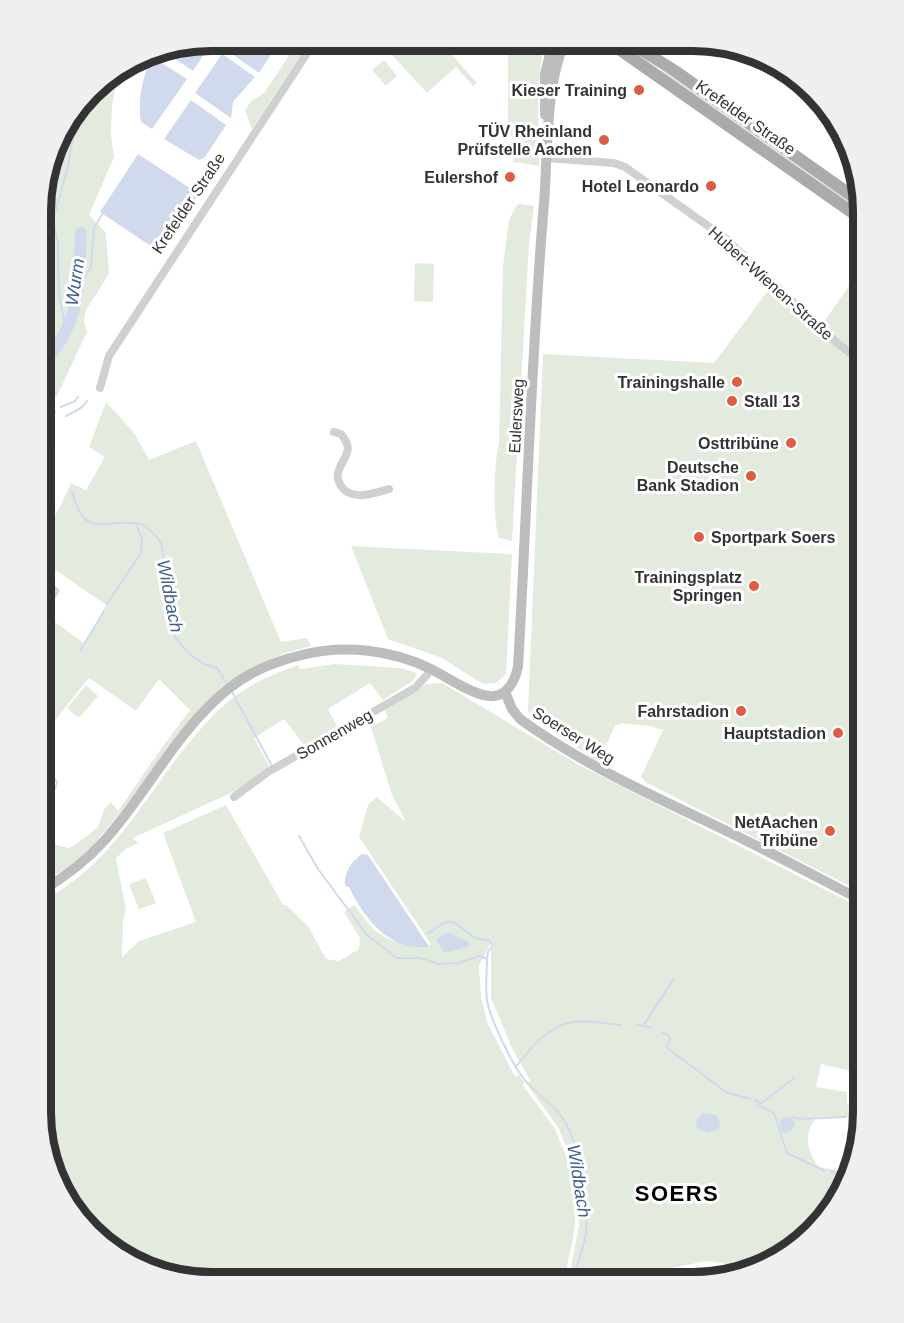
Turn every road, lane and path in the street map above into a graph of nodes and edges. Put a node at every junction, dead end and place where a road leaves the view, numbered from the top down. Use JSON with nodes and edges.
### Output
{"nodes":[{"id":1,"x":308,"y":51,"type":"edge"},
{"id":2,"x":551,"y":51,"type":"edge"},
{"id":3,"x":562,"y":51,"type":"edge"},
{"id":4,"x":622,"y":51,"type":"edge"},
{"id":5,"x":643,"y":51,"type":"edge"},
{"id":6,"x":548,"y":137,"type":"junction"},
{"id":7,"x":547,"y":158,"type":"junction"},
{"id":8,"x":852,"y":196,"type":"edge"},
{"id":9,"x":853,"y":212,"type":"edge"},
{"id":10,"x":853,"y":355,"type":"edge"},
{"id":11,"x":100,"y":388,"type":"dead end"},
{"id":12,"x":334,"y":432,"type":"dead end"},
{"id":13,"x":389,"y":489,"type":"dead end"},
{"id":14,"x":430,"y":668,"type":"junction"},
{"id":15,"x":505,"y":692,"type":"junction"},
{"id":16,"x":234,"y":797,"type":"dead end"},
{"id":17,"x":51,"y":884,"type":"edge"},
{"id":18,"x":853,"y":896,"type":"edge"}],
"edges":[{"from":1,"to":11,"type":"street","name":"Krefelder Straße"},
{"from":2,"to":6,"type":"main road","name":"Eulersweg"},
{"from":3,"to":6,"type":"main road","name":"Eulersweg"},
{"from":4,"to":9,"type":"main road","name":"Krefelder Straße"},
{"from":5,"to":8,"type":"main road","name":"Krefelder Straße"},
{"from":6,"to":7,"type":"main road","name":"Eulersweg"},
{"from":7,"to":10,"type":"street","name":"Hubert-Wienen-Straße"},
{"from":7,"to":15,"type":"main road","name":"Eulersweg"},
{"from":12,"to":13,"type":"street"},
{"from":14,"to":15,"type":"main road"},
{"from":14,"to":16,"type":"street","name":"Sonnenweg"},
{"from":14,"to":17,"type":"main road"},
{"from":15,"to":18,"type":"main road","name":"Soerser Weg"}]}
